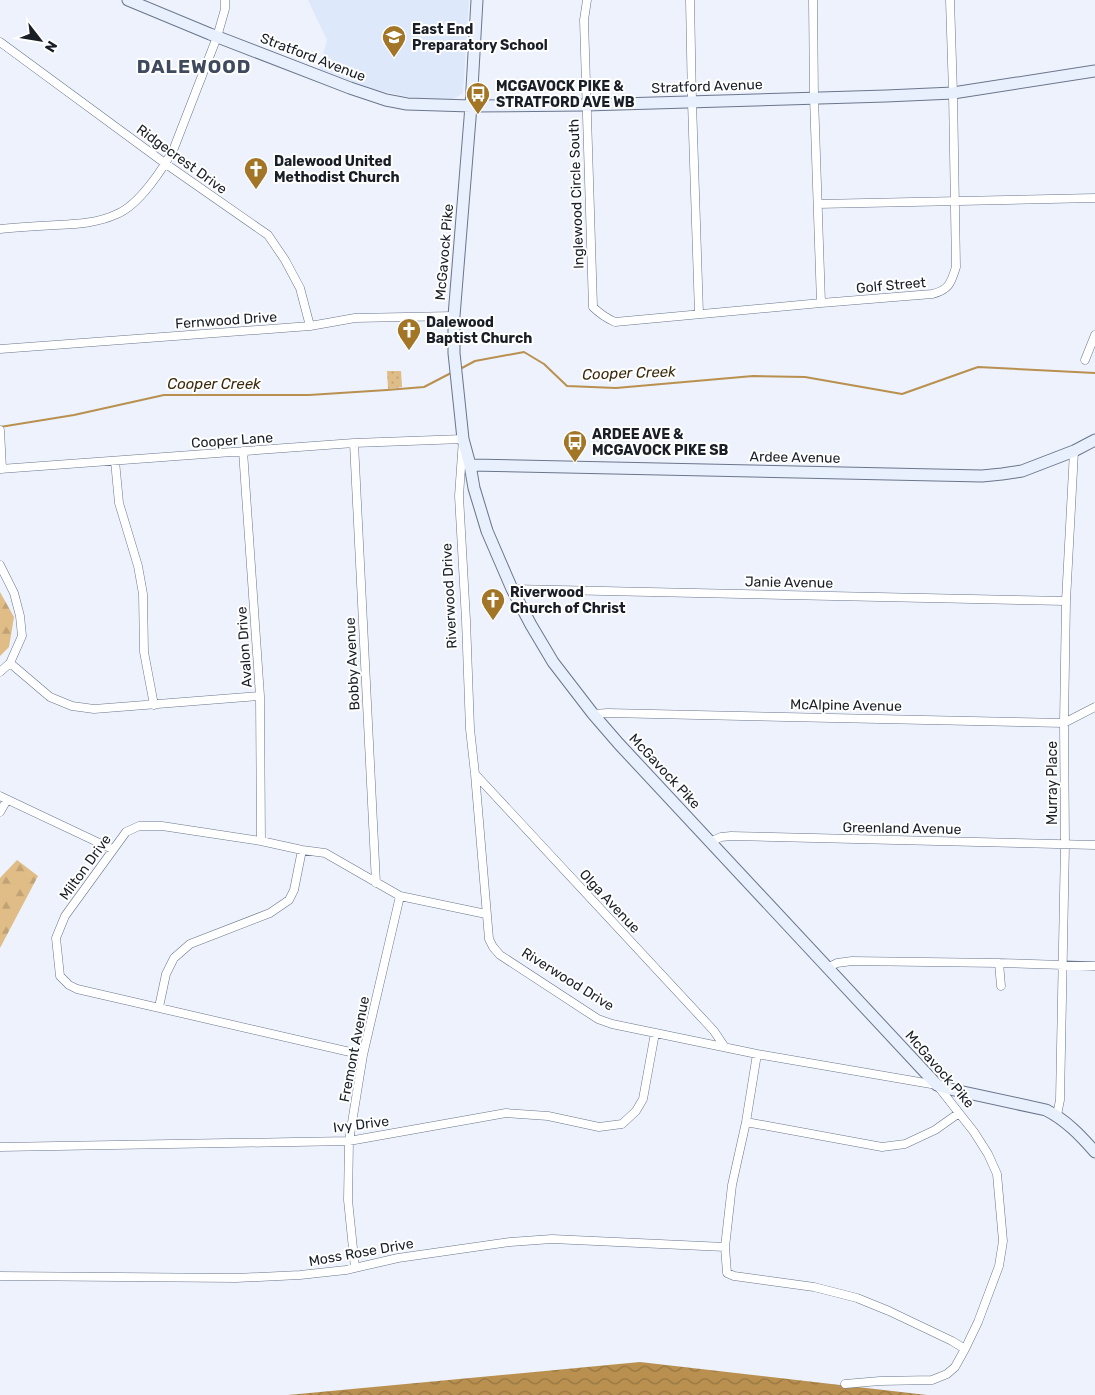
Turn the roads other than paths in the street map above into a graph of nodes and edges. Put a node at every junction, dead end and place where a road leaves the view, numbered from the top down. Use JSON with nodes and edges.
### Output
{"nodes":[{"id":1,"x":128,"y":0,"type":"edge"},
{"id":2,"x":226,"y":0,"type":"edge"},
{"id":3,"x":477,"y":0,"type":"edge"},
{"id":4,"x":587,"y":0,"type":"edge"},
{"id":5,"x":690,"y":0,"type":"edge"},
{"id":6,"x":813,"y":0,"type":"edge"},
{"id":7,"x":950,"y":0,"type":"edge"},
{"id":8,"x":217,"y":37,"type":"junction"},
{"id":9,"x":0,"y":42,"type":"edge"},
{"id":10,"x":1095,"y":71,"type":"edge"},
{"id":11,"x":953,"y":93,"type":"junction"},
{"id":12,"x":814,"y":97,"type":"junction"},
{"id":13,"x":692,"y":102,"type":"junction"},
{"id":14,"x":586,"y":105,"type":"junction"},
{"id":15,"x":471,"y":106,"type":"junction"},
{"id":16,"x":166,"y":164,"type":"junction"},
{"id":17,"x":1095,"y":198,"type":"edge"},
{"id":18,"x":955,"y":202,"type":"junction"},
{"id":19,"x":818,"y":204,"type":"junction"},
{"id":20,"x":0,"y":228,"type":"edge"},
{"id":21,"x":821,"y":303,"type":"junction"},
{"id":22,"x":699,"y":314,"type":"junction"},
{"id":23,"x":454,"y":316,"type":"junction"},
{"id":24,"x":608,"y":319,"type":"joint"},
{"id":25,"x":310,"y":326,"type":"junction"},
{"id":26,"x":1095,"y":335,"type":"edge"},
{"id":27,"x":0,"y":350,"type":"edge"},
{"id":28,"x":1085,"y":360,"type":"dead end"},
{"id":29,"x":0,"y":430,"type":"edge"},
{"id":30,"x":463,"y":439,"type":"junction"},
{"id":31,"x":1095,"y":440,"type":"edge"},
{"id":32,"x":354,"y":443,"type":"junction"},
{"id":33,"x":243,"y":451,"type":"junction"},
{"id":34,"x":1074,"y":451,"type":"junction"},
{"id":35,"x":115,"y":460,"type":"junction"},
{"id":36,"x":465,"y":468,"type":"junction"},
{"id":37,"x":1,"y":469,"type":"edge"},
{"id":38,"x":474,"y":488,"type":"junction"},
{"id":39,"x":459,"y":496,"type":"junction"},
{"id":40,"x":0,"y":565,"type":"edge"},
{"id":41,"x":512,"y":589,"type":"junction"},
{"id":42,"x":1066,"y":601,"type":"junction"},
{"id":43,"x":10,"y":663,"type":"junction"},
{"id":44,"x":0,"y":672,"type":"edge"},
{"id":45,"x":260,"y":696,"type":"junction"},
{"id":46,"x":154,"y":705,"type":"junction"},
{"id":47,"x":1095,"y":707,"type":"edge"},
{"id":48,"x":593,"y":714,"type":"junction"},
{"id":49,"x":1064,"y":722,"type":"junction"},
{"id":50,"x":475,"y":774,"type":"junction"},
{"id":51,"x":4,"y":798,"type":"edge"},
{"id":52,"x":0,"y":812,"type":"edge"},
{"id":53,"x":261,"y":841,"type":"junction"},
{"id":54,"x":710,"y":842,"type":"junction"},
{"id":55,"x":1065,"y":844,"type":"junction"},
{"id":56,"x":1095,"y":845,"type":"edge"},
{"id":57,"x":112,"y":849,"type":"junction"},
{"id":58,"x":302,"y":850,"type":"junction"},
{"id":59,"x":376,"y":883,"type":"junction"},
{"id":60,"x":400,"y":896,"type":"junction"},
{"id":61,"x":486,"y":914,"type":"junction"},
{"id":62,"x":999,"y":963,"type":"junction"},
{"id":63,"x":1062,"y":966,"type":"junction"},
{"id":64,"x":1095,"y":966,"type":"edge"},
{"id":65,"x":827,"y":968,"type":"junction"},
{"id":66,"x":1001,"y":986,"type":"dead end"},
{"id":67,"x":159,"y":1007,"type":"junction"},
{"id":68,"x":655,"y":1032,"type":"junction"},
{"id":69,"x":724,"y":1046,"type":"junction"},
{"id":70,"x":757,"y":1054,"type":"junction"},
{"id":71,"x":364,"y":1055,"type":"junction"},
{"id":72,"x":937,"y":1085,"type":"junction"},
{"id":73,"x":959,"y":1113,"type":"junction"},
{"id":74,"x":1057,"y":1116,"type":"junction"},
{"id":75,"x":746,"y":1122,"type":"junction"},
{"id":76,"x":349,"y":1140,"type":"junction"},
{"id":77,"x":1091,"y":1142,"type":"edge"},
{"id":78,"x":0,"y":1148,"type":"edge"},
{"id":79,"x":1095,"y":1152,"type":"edge"},
{"id":80,"x":725,"y":1247,"type":"junction"},
{"id":81,"x":355,"y":1268,"type":"junction"},
{"id":82,"x":0,"y":1276,"type":"edge"},
{"id":83,"x":965,"y":1349,"type":"junction"},
{"id":84,"x":845,"y":1384,"type":"dead end"}],
"edges":[{"from":1,"to":8,"type":"street","name":"Stratford Avenue"},
{"from":2,"to":8,"type":"street"},
{"from":3,"to":15,"type":"street","name":"McGavock Pike"},
{"from":4,"to":14,"type":"street","name":"Inglewood Circle South"},
{"from":5,"to":13,"type":"street"},
{"from":6,"to":12,"type":"street"},
{"from":7,"to":11,"type":"street","name":"Golf Street"},
{"from":8,"to":15,"type":"street","name":"Stratford Avenue"},
{"from":8,"to":16,"type":"street"},
{"from":9,"to":16,"type":"street","name":"Ridgecrest Drive"},
{"from":10,"to":11,"type":"street","name":"Stratford Avenue"},
{"from":11,"to":12,"type":"street","name":"Stratford Avenue"},
{"from":11,"to":18,"type":"street","name":"Golf Street"},
{"from":12,"to":13,"type":"street","name":"Stratford Avenue"},
{"from":12,"to":19,"type":"street"},
{"from":13,"to":14,"type":"street","name":"Stratford Avenue"},
{"from":13,"to":22,"type":"street"},
{"from":14,"to":15,"type":"street","name":"Stratford Avenue"},
{"from":14,"to":24,"type":"street","name":"Inglewood Circle South"},
{"from":15,"to":23,"type":"street","name":"McGavock Pike"},
{"from":16,"to":20,"type":"street"},
{"from":16,"to":25,"type":"street","name":"Ridgecrest Drive"},
{"from":17,"to":18,"type":"street"},
{"from":18,"to":19,"type":"street"},
{"from":18,"to":21,"type":"street","name":"Golf Street"},
{"from":19,"to":21,"type":"street"},
{"from":21,"to":22,"type":"street","name":"Golf Street"},
{"from":22,"to":24,"type":"street","name":"Golf Street"},
{"from":23,"to":25,"type":"street","name":"Fernwood Drive"},
{"from":23,"to":30,"type":"street","name":"McGavock Pike"},
{"from":25,"to":27,"type":"street","name":"Fernwood Drive"},
{"from":26,"to":28,"type":"street"},
{"from":29,"to":37,"type":"street"},
{"from":30,"to":32,"type":"street","name":"Cooper Lane"},
{"from":30,"to":36,"type":"street","name":"McGavock Pike"},
{"from":31,"to":34,"type":"street","name":"Ardee Avenue"},
{"from":32,"to":33,"type":"street","name":"Cooper Lane"},
{"from":32,"to":59,"type":"street","name":"Bobby Avenue"},
{"from":33,"to":35,"type":"street","name":"Cooper Lane"},
{"from":33,"to":45,"type":"street","name":"Avalon Drive"},
{"from":34,"to":36,"type":"street","name":"Ardee Avenue"},
{"from":34,"to":42,"type":"street","name":"Murray Place"},
{"from":35,"to":37,"type":"street","name":"Cooper Lane"},
{"from":35,"to":46,"type":"street"},
{"from":36,"to":38,"type":"street","name":"McGavock Pike"},
{"from":36,"to":39,"type":"street","name":"Riverwood Drive"},
{"from":38,"to":39,"type":"street"},
{"from":38,"to":41,"type":"street","name":"McGavock Pike"},
{"from":39,"to":50,"type":"street","name":"Riverwood Drive"},
{"from":40,"to":43,"type":"street"},
{"from":41,"to":42,"type":"street","name":"Janie Avenue"},
{"from":41,"to":48,"type":"street","name":"McGavock Pike"},
{"from":42,"to":49,"type":"street","name":"Murray Place"},
{"from":43,"to":44,"type":"street"},
{"from":43,"to":46,"type":"street"},
{"from":45,"to":46,"type":"street"},
{"from":45,"to":53,"type":"street","name":"Avalon Drive"},
{"from":47,"to":49,"type":"street","name":"McAlpine Avenue"},
{"from":48,"to":49,"type":"street","name":"McAlpine Avenue"},
{"from":48,"to":54,"type":"street","name":"McGavock Pike"},
{"from":49,"to":55,"type":"street","name":"Murray Place"},
{"from":50,"to":61,"type":"street","name":"Riverwood Drive"},
{"from":50,"to":69,"type":"street","name":"Olga Avenue"},
{"from":51,"to":52,"type":"street"},
{"from":51,"to":57,"type":"street"},
{"from":53,"to":57,"type":"street","name":"Milton Drive"},
{"from":53,"to":58,"type":"street","name":"Milton Drive"},
{"from":54,"to":55,"type":"street","name":"Greenland Avenue"},
{"from":54,"to":65,"type":"street","name":"McGavock Pike"},
{"from":55,"to":56,"type":"street","name":"Greenland Avenue"},
{"from":55,"to":63,"type":"street","name":"Murray Place"},
{"from":57,"to":67,"type":"street","name":"Milton Drive"},
{"from":58,"to":59,"type":"street","name":"Milton Drive"},
{"from":58,"to":67,"type":"street"},
{"from":59,"to":60,"type":"street","name":"Milton Drive"},
{"from":60,"to":61,"type":"street","name":"Milton Drive"},
{"from":60,"to":71,"type":"street","name":"Fremont Avenue"},
{"from":61,"to":68,"type":"street","name":"Riverwood Drive"},
{"from":62,"to":63,"type":"street"},
{"from":62,"to":65,"type":"street"},
{"from":62,"to":66,"type":"street"},
{"from":63,"to":64,"type":"street"},
{"from":63,"to":74,"type":"street","name":"Murray Place"},
{"from":65,"to":72,"type":"street","name":"McGavock Pike"},
{"from":67,"to":71,"type":"street","name":"Milton Drive"},
{"from":68,"to":69,"type":"street","name":"Riverwood Drive"},
{"from":68,"to":76,"type":"street","name":"Ivy Drive"},
{"from":69,"to":70,"type":"street","name":"Riverwood Drive"},
{"from":70,"to":72,"type":"street","name":"Riverwood Drive"},
{"from":70,"to":75,"type":"street"},
{"from":71,"to":76,"type":"street","name":"Fremont Avenue"},
{"from":72,"to":73,"type":"street","name":"McGavock Pike"},
{"from":72,"to":74,"type":"street","name":"Riverwood Drive"},
{"from":73,"to":75,"type":"street"},
{"from":73,"to":83,"type":"street","name":"McGavock Pike"},
{"from":74,"to":77,"type":"street","name":"Riverwood Drive"},
{"from":75,"to":80,"type":"street"},
{"from":76,"to":78,"type":"street","name":"Ivy Drive"},
{"from":76,"to":81,"type":"street","name":"Fremont Avenue"},
{"from":77,"to":79,"type":"street","name":"Riverwood Drive"},
{"from":80,"to":81,"type":"street","name":"Moss Rose Drive"},
{"from":80,"to":83,"type":"street"},
{"from":81,"to":82,"type":"street","name":"Moss Rose Drive"},
{"from":83,"to":84,"type":"street","name":"McGavock Pike"}]}
